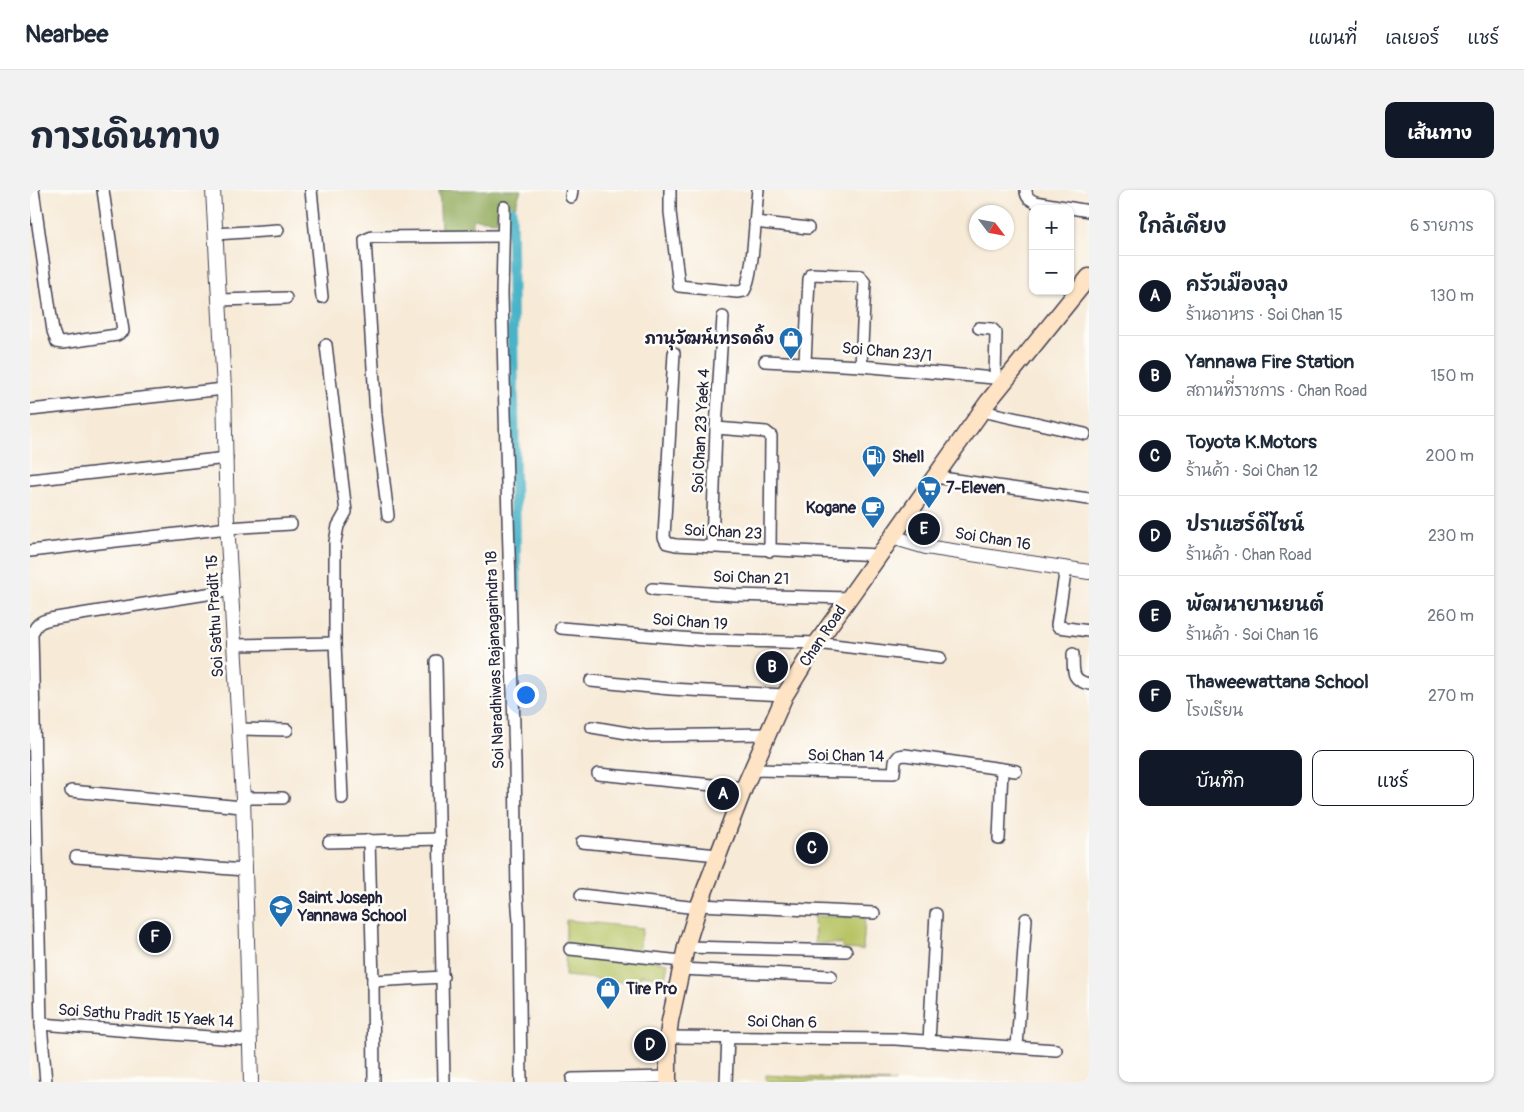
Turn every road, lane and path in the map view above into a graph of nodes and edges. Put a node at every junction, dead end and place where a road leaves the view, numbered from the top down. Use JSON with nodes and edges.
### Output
{"nodes":[{"id":1,"x":33,"y":190,"type":"edge"},
{"id":2,"x":102,"y":190,"type":"edge"},
{"id":3,"x":213,"y":190,"type":"edge"},
{"id":4,"x":311,"y":190,"type":"edge"},
{"id":5,"x":670,"y":190,"type":"edge"},
{"id":6,"x":758,"y":190,"type":"edge"},
{"id":7,"x":1026,"y":190,"type":"edge"},
{"id":8,"x":504,"y":207,"type":"dead end"},
{"id":9,"x":1089,"y":211,"type":"edge"},
{"id":10,"x":754,"y":222,"type":"junction"},
{"id":11,"x":808,"y":228,"type":"dead end"},
{"id":12,"x":278,"y":230,"type":"dead end"},
{"id":13,"x":215,"y":234,"type":"junction"},
{"id":14,"x":503,"y":236,"type":"junction"},
{"id":15,"x":1089,"y":277,"type":"edge"},
{"id":16,"x":322,"y":297,"type":"dead end"},
{"id":17,"x":286,"y":298,"type":"dead end"},
{"id":18,"x":219,"y":300,"type":"junction"},
{"id":19,"x":723,"y":317,"type":"dead end"},
{"id":20,"x":979,"y":328,"type":"dead end"},
{"id":21,"x":326,"y":345,"type":"dead end"},
{"id":22,"x":674,"y":353,"type":"dead end"},
{"id":23,"x":765,"y":361,"type":"dead end"},
{"id":24,"x":805,"y":362,"type":"junction"},
{"id":25,"x":861,"y":366,"type":"junction"},
{"id":26,"x":1000,"y":378,"type":"junction"},
{"id":27,"x":224,"y":389,"type":"junction"},
{"id":28,"x":30,"y":410,"type":"edge"},
{"id":29,"x":982,"y":411,"type":"junction"},
{"id":30,"x":716,"y":428,"type":"junction"},
{"id":31,"x":1085,"y":434,"type":"dead end"},
{"id":32,"x":227,"y":458,"type":"junction"},
{"id":33,"x":935,"y":477,"type":"junction"},
{"id":34,"x":30,"y":480,"type":"edge"},
{"id":35,"x":1089,"y":500,"type":"edge"},
{"id":36,"x":388,"y":516,"type":"dead end"},
{"id":37,"x":291,"y":524,"type":"dead end"},
{"id":38,"x":228,"y":528,"type":"junction"},
{"id":39,"x":892,"y":537,"type":"junction"},
{"id":40,"x":712,"y":546,"type":"junction"},
{"id":41,"x":30,"y":551,"type":"edge"},
{"id":42,"x":770,"y":551,"type":"junction"},
{"id":43,"x":879,"y":555,"type":"junction"},
{"id":44,"x":1066,"y":568,"type":"junction"},
{"id":45,"x":1089,"y":572,"type":"edge"},
{"id":46,"x":652,"y":588,"type":"dead end"},
{"id":47,"x":232,"y":590,"type":"junction"},
{"id":48,"x":849,"y":598,"type":"junction"},
{"id":49,"x":561,"y":628,"type":"dead end"},
{"id":50,"x":1089,"y":631,"type":"edge"},
{"id":51,"x":335,"y":643,"type":"junction"},
{"id":52,"x":817,"y":643,"type":"junction"},
{"id":53,"x":235,"y":645,"type":"junction"},
{"id":54,"x":1073,"y":654,"type":"dead end"},
{"id":55,"x":940,"y":658,"type":"dead end"},
{"id":56,"x":436,"y":661,"type":"dead end"},
{"id":57,"x":591,"y":681,"type":"dead end"},
{"id":58,"x":1089,"y":684,"type":"edge"},
{"id":59,"x":786,"y":695,"type":"junction"},
{"id":60,"x":592,"y":727,"type":"dead end"},
{"id":61,"x":239,"y":730,"type":"junction"},
{"id":62,"x":287,"y":730,"type":"dead end"},
{"id":63,"x":767,"y":734,"type":"junction"},
{"id":64,"x":1002,"y":769,"type":"junction"},
{"id":65,"x":752,"y":770,"type":"junction"},
{"id":66,"x":1016,"y":771,"type":"dead end"},
{"id":67,"x":598,"y":774,"type":"dead end"},
{"id":68,"x":744,"y":788,"type":"junction"},
{"id":69,"x":71,"y":791,"type":"dead end"},
{"id":70,"x":282,"y":798,"type":"dead end"},
{"id":71,"x":342,"y":798,"type":"dead end"},
{"id":72,"x":242,"y":803,"type":"junction"},
{"id":73,"x":440,"y":839,"type":"junction"},
{"id":74,"x":999,"y":839,"type":"dead end"},
{"id":75,"x":368,"y":840,"type":"junction"},
{"id":76,"x":329,"y":842,"type":"dead end"},
{"id":77,"x":582,"y":842,"type":"dead end"},
{"id":78,"x":718,"y":855,"type":"junction"},
{"id":79,"x":76,"y":857,"type":"dead end"},
{"id":80,"x":244,"y":870,"type":"junction"},
{"id":81,"x":581,"y":895,"type":"dead end"},
{"id":82,"x":698,"y":906,"type":"junction"},
{"id":83,"x":874,"y":913,"type":"dead end"},
{"id":84,"x":936,"y":914,"type":"dead end"},
{"id":85,"x":1026,"y":919,"type":"dead end"},
{"id":86,"x":570,"y":949,"type":"dead end"},
{"id":87,"x":846,"y":952,"type":"dead end"},
{"id":88,"x":682,"y":959,"type":"junction"},
{"id":89,"x":831,"y":976,"type":"dead end"},
{"id":90,"x":443,"y":977,"type":"junction"},
{"id":91,"x":373,"y":982,"type":"junction"},
{"id":92,"x":41,"y":1024,"type":"junction"},
{"id":93,"x":668,"y":1037,"type":"junction"},
{"id":94,"x":728,"y":1037,"type":"junction"},
{"id":95,"x":248,"y":1040,"type":"junction"},
{"id":96,"x":928,"y":1042,"type":"junction"},
{"id":97,"x":1018,"y":1047,"type":"junction"},
{"id":98,"x":1056,"y":1050,"type":"dead end"},
{"id":99,"x":572,"y":1079,"type":"dead end"},
{"id":100,"x":668,"y":1080,"type":"edge"},
{"id":101,"x":46,"y":1082,"type":"edge"},
{"id":102,"x":251,"y":1082,"type":"edge"},
{"id":103,"x":374,"y":1082,"type":"edge"},
{"id":104,"x":444,"y":1082,"type":"edge"},
{"id":105,"x":521,"y":1082,"type":"edge"},
{"id":106,"x":726,"y":1082,"type":"edge"}],
"edges":[{"from":1,"to":2,"type":"street"},
{"from":3,"to":13,"type":"street","name":"Soi Sathu Pradit 15"},
{"from":4,"to":16,"type":"street"},
{"from":5,"to":10,"type":"street"},
{"from":6,"to":10,"type":"street"},
{"from":7,"to":9,"type":"street"},
{"from":8,"to":14,"type":"street","name":"Soi Naradhiwas Rajanagarindra 18"},
{"from":10,"to":11,"type":"street"},
{"from":12,"to":13,"type":"street"},
{"from":13,"to":18,"type":"street","name":"Soi Sathu Pradit 15"},
{"from":14,"to":36,"type":"street"},
{"from":14,"to":105,"type":"street","name":"Soi Naradhiwas Rajanagarindra 18"},
{"from":15,"to":26,"type":"main road","name":"Chan Road"},
{"from":17,"to":18,"type":"street"},
{"from":18,"to":27,"type":"street","name":"Soi Sathu Pradit 15"},
{"from":19,"to":30,"type":"street","name":"Soi Chan 23 Yaek 4"},
{"from":20,"to":26,"type":"street"},
{"from":21,"to":51,"type":"street"},
{"from":22,"to":40,"type":"street","name":"Soi Chan 23"},
{"from":23,"to":24,"type":"street","name":"Soi Chan 23/1"},
{"from":24,"to":25,"type":"street","name":"Soi Chan 23/1"},
{"from":24,"to":25,"type":"street"},
{"from":25,"to":26,"type":"street","name":"Soi Chan 23/1"},
{"from":26,"to":29,"type":"main road","name":"Chan Road"},
{"from":27,"to":28,"type":"street"},
{"from":27,"to":32,"type":"street","name":"Soi Sathu Pradit 15"},
{"from":29,"to":31,"type":"street"},
{"from":29,"to":33,"type":"main road","name":"Chan Road"},
{"from":30,"to":40,"type":"street","name":"Soi Chan 23 Yaek 4"},
{"from":30,"to":42,"type":"street"},
{"from":32,"to":34,"type":"street"},
{"from":32,"to":38,"type":"street","name":"Soi Sathu Pradit 15"},
{"from":33,"to":35,"type":"street"},
{"from":33,"to":39,"type":"main road","name":"Chan Road"},
{"from":37,"to":38,"type":"street"},
{"from":38,"to":41,"type":"street"},
{"from":38,"to":47,"type":"street","name":"Soi Sathu Pradit 15"},
{"from":39,"to":43,"type":"main road","name":"Chan Road"},
{"from":39,"to":44,"type":"street","name":"Soi Chan 16"},
{"from":40,"to":42,"type":"street","name":"Soi Chan 23"},
{"from":42,"to":43,"type":"street","name":"Soi Chan 23"},
{"from":43,"to":48,"type":"main road","name":"Chan Road"},
{"from":44,"to":45,"type":"street","name":"Soi Chan 16"},
{"from":44,"to":50,"type":"street"},
{"from":46,"to":48,"type":"street","name":"Soi Chan 21"},
{"from":47,"to":53,"type":"street","name":"Soi Sathu Pradit 15"},
{"from":47,"to":92,"type":"street"},
{"from":48,"to":52,"type":"main road","name":"Chan Road"},
{"from":49,"to":52,"type":"street","name":"Soi Chan 19"},
{"from":51,"to":53,"type":"street"},
{"from":51,"to":71,"type":"street"},
{"from":52,"to":55,"type":"street","name":"Soi Chan 19"},
{"from":52,"to":59,"type":"main road","name":"Chan Road"},
{"from":53,"to":61,"type":"street","name":"Soi Sathu Pradit 15"},
{"from":54,"to":58,"type":"street"},
{"from":56,"to":73,"type":"street"},
{"from":57,"to":59,"type":"street"},
{"from":59,"to":63,"type":"main road","name":"Chan Road"},
{"from":60,"to":63,"type":"street"},
{"from":61,"to":62,"type":"street"},
{"from":61,"to":72,"type":"street","name":"Soi Sathu Pradit 15"},
{"from":63,"to":65,"type":"main road","name":"Chan Road"},
{"from":64,"to":65,"type":"street","name":"Soi Chan 14"},
{"from":64,"to":66,"type":"street","name":"Soi Chan 14"},
{"from":64,"to":74,"type":"street"},
{"from":65,"to":68,"type":"main road","name":"Chan Road"},
{"from":67,"to":68,"type":"street"},
{"from":68,"to":78,"type":"main road","name":"Chan Road"},
{"from":69,"to":72,"type":"street"},
{"from":70,"to":72,"type":"street"},
{"from":72,"to":80,"type":"street","name":"Soi Sathu Pradit 15"},
{"from":73,"to":75,"type":"street"},
{"from":73,"to":90,"type":"street"},
{"from":75,"to":76,"type":"street"},
{"from":75,"to":91,"type":"street"},
{"from":77,"to":78,"type":"street"},
{"from":78,"to":82,"type":"main road","name":"Chan Road"},
{"from":79,"to":80,"type":"street"},
{"from":80,"to":95,"type":"street","name":"Soi Sathu Pradit 15"},
{"from":81,"to":82,"type":"street"},
{"from":82,"to":83,"type":"street"},
{"from":82,"to":88,"type":"main road","name":"Chan Road"},
{"from":84,"to":96,"type":"street"},
{"from":85,"to":97,"type":"street"},
{"from":86,"to":88,"type":"street"},
{"from":87,"to":88,"type":"street"},
{"from":88,"to":89,"type":"street"},
{"from":88,"to":93,"type":"main road","name":"Chan Road"},
{"from":90,"to":91,"type":"street"},
{"from":90,"to":104,"type":"street"},
{"from":91,"to":103,"type":"street"},
{"from":92,"to":95,"type":"street","name":"Soi Sathu Pradit 15 Yaek 14"},
{"from":92,"to":101,"type":"street"},
{"from":93,"to":94,"type":"street","name":"Soi Chan 6"},
{"from":93,"to":100,"type":"main road","name":"Chan Road"},
{"from":94,"to":96,"type":"street","name":"Soi Chan 6"},
{"from":94,"to":106,"type":"street"},
{"from":95,"to":102,"type":"street","name":"Soi Sathu Pradit 15"},
{"from":96,"to":97,"type":"street","name":"Soi Chan 6"},
{"from":97,"to":98,"type":"street","name":"Soi Chan 6"},
{"from":99,"to":100,"type":"street"}]}
